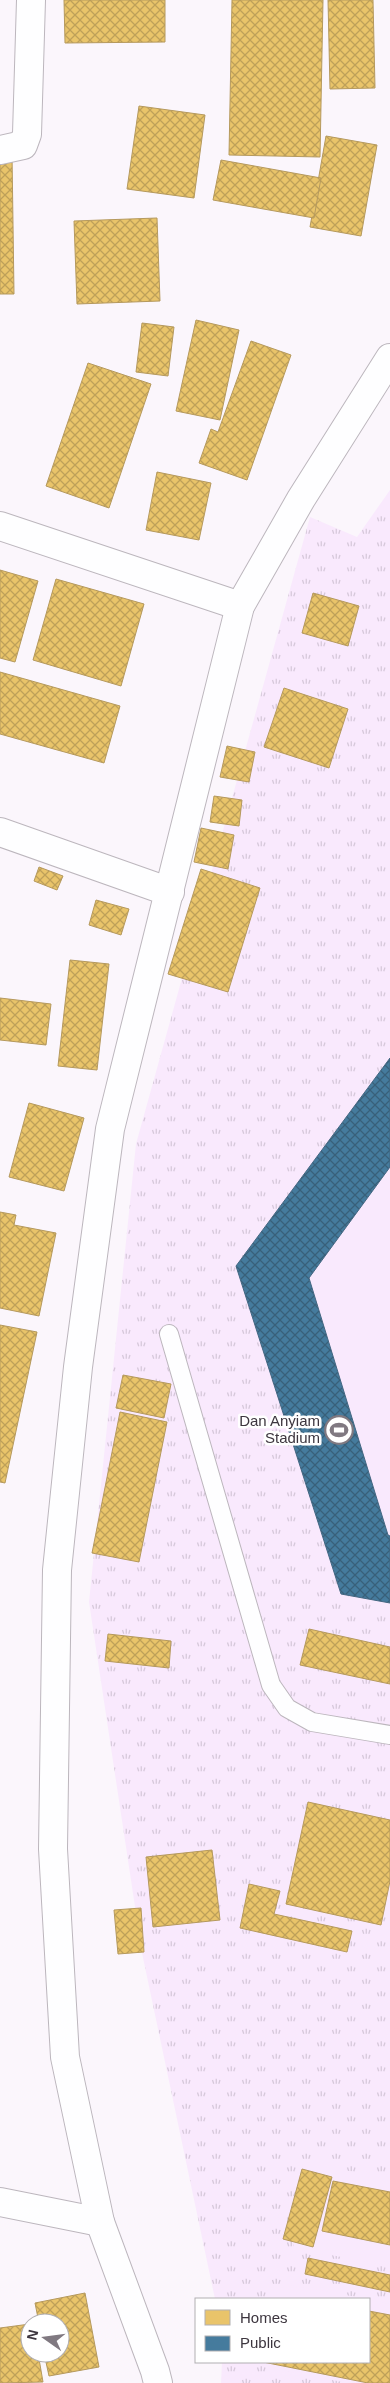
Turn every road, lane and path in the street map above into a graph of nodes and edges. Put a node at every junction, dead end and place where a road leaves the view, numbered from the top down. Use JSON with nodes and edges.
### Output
{"nodes":[{"id":1,"x":31,"y":0,"type":"edge"},
{"id":2,"x":0,"y":150,"type":"edge"},
{"id":3,"x":390,"y":358,"type":"edge"},
{"id":4,"x":0,"y":526,"type":"edge"},
{"id":5,"x":240,"y":606,"type":"junction"},
{"id":6,"x":0,"y":832,"type":"edge"},
{"id":7,"x":170,"y":892,"type":"junction"},
{"id":8,"x":169,"y":1334,"type":"dead end"},
{"id":9,"x":390,"y":1735,"type":"edge"},
{"id":10,"x":0,"y":2202,"type":"edge"},
{"id":11,"x":100,"y":2222,"type":"junction"},
{"id":12,"x":158,"y":2383,"type":"edge"}],
"edges":[{"from":1,"to":2,"type":"street"},
{"from":3,"to":5,"type":"street"},
{"from":4,"to":5,"type":"street"},
{"from":5,"to":7,"type":"street"},
{"from":6,"to":7,"type":"street"},
{"from":7,"to":11,"type":"street"},
{"from":8,"to":9,"type":"lane"},
{"from":10,"to":11,"type":"street"},
{"from":11,"to":12,"type":"street"}]}
